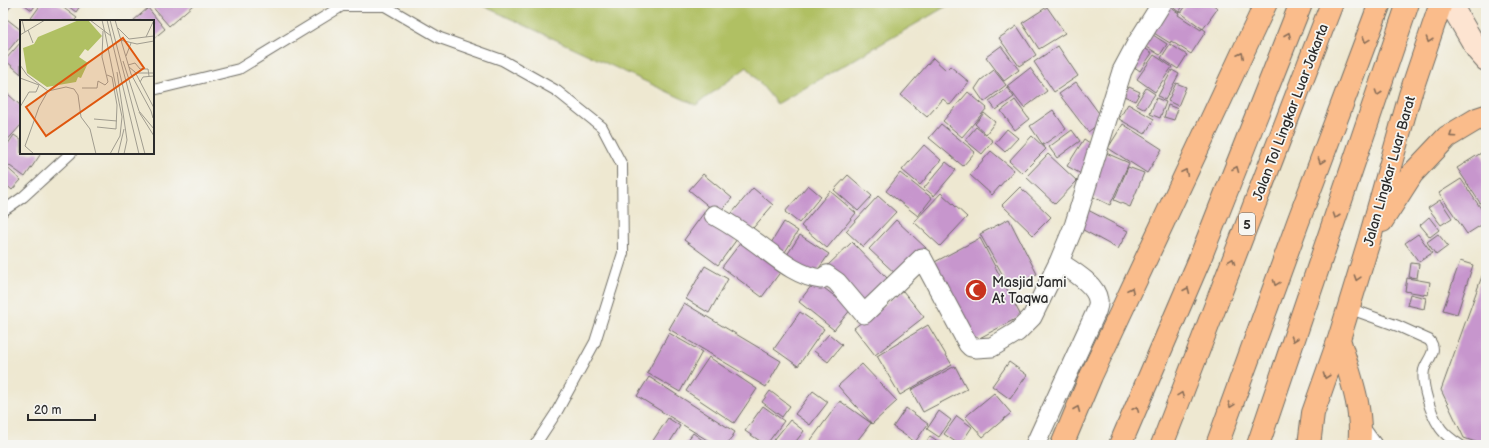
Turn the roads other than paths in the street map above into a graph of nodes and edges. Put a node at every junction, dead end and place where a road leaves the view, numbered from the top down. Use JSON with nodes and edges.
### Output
{"nodes":[{"id":1,"x":1162,"y":3,"type":"edge"},
{"id":2,"x":1266,"y":3,"type":"edge"},
{"id":3,"x":1301,"y":3,"type":"edge"},
{"id":4,"x":1332,"y":3,"type":"edge"},
{"id":5,"x":1380,"y":3,"type":"edge"},
{"id":6,"x":1408,"y":3,"type":"edge"},
{"id":7,"x":1441,"y":3,"type":"edge"},
{"id":8,"x":1450,"y":3,"type":"edge"},
{"id":9,"x":342,"y":4,"type":"edge"},
{"id":10,"x":1486,"y":60,"type":"edge"},
{"id":11,"x":154,"y":90,"type":"edge"},
{"id":12,"x":1486,"y":116,"type":"edge"},
{"id":13,"x":70,"y":154,"type":"edge"},
{"id":14,"x":3,"y":211,"type":"edge"},
{"id":15,"x":714,"y":214,"type":"dead end"},
{"id":16,"x":1370,"y":241,"type":"junction"},
{"id":17,"x":1059,"y":262,"type":"junction"},
{"id":18,"x":1348,"y":308,"type":"junction"},
{"id":19,"x":1339,"y":339,"type":"junction"},
{"id":20,"x":1364,"y":440,"type":"edge"},
{"id":21,"x":535,"y":445,"type":"edge"},
{"id":22,"x":1035,"y":445,"type":"edge"},
{"id":23,"x":1062,"y":445,"type":"edge"},
{"id":24,"x":1120,"y":445,"type":"edge"},
{"id":25,"x":1162,"y":445,"type":"edge"},
{"id":26,"x":1217,"y":445,"type":"edge"},
{"id":27,"x":1258,"y":445,"type":"edge"},
{"id":28,"x":1309,"y":445,"type":"edge"},
{"id":29,"x":1460,"y":445,"type":"edge"}],
"edges":[{"from":1,"to":17,"type":"street"},
{"from":23,"to":2,"type":"main road","one_way":true},
{"from":24,"to":3,"type":"main road","one_way":true},
{"from":25,"to":4,"type":"main road","name":"Jalan Tol Lingkar Luar Jakarta","number":"5","one_way":true},
{"from":5,"to":26,"type":"main road","one_way":true},
{"from":6,"to":27,"type":"main road","one_way":true},
{"from":7,"to":16,"type":"main road","name":"Jalan Lingkar Luar Barat","one_way":true},
{"from":8,"to":10,"type":"main road"},
{"from":9,"to":11,"type":"lane"},
{"from":9,"to":21,"type":"lane"},
{"from":12,"to":16,"type":"main road","one_way":true},
{"from":13,"to":14,"type":"lane"},
{"from":15,"to":17,"type":"street"},
{"from":16,"to":18,"type":"main road","name":"Jalan Lingkar Luar Barat","one_way":true},
{"from":17,"to":22,"type":"street"},
{"from":18,"to":19,"type":"main road","name":"Jalan Lingkar Luar Barat"},
{"from":18,"to":29,"type":"lane"},
{"from":19,"to":20,"type":"main road"},
{"from":19,"to":28,"type":"main road","name":"Jalan Lingkar Luar Barat","one_way":true}]}
